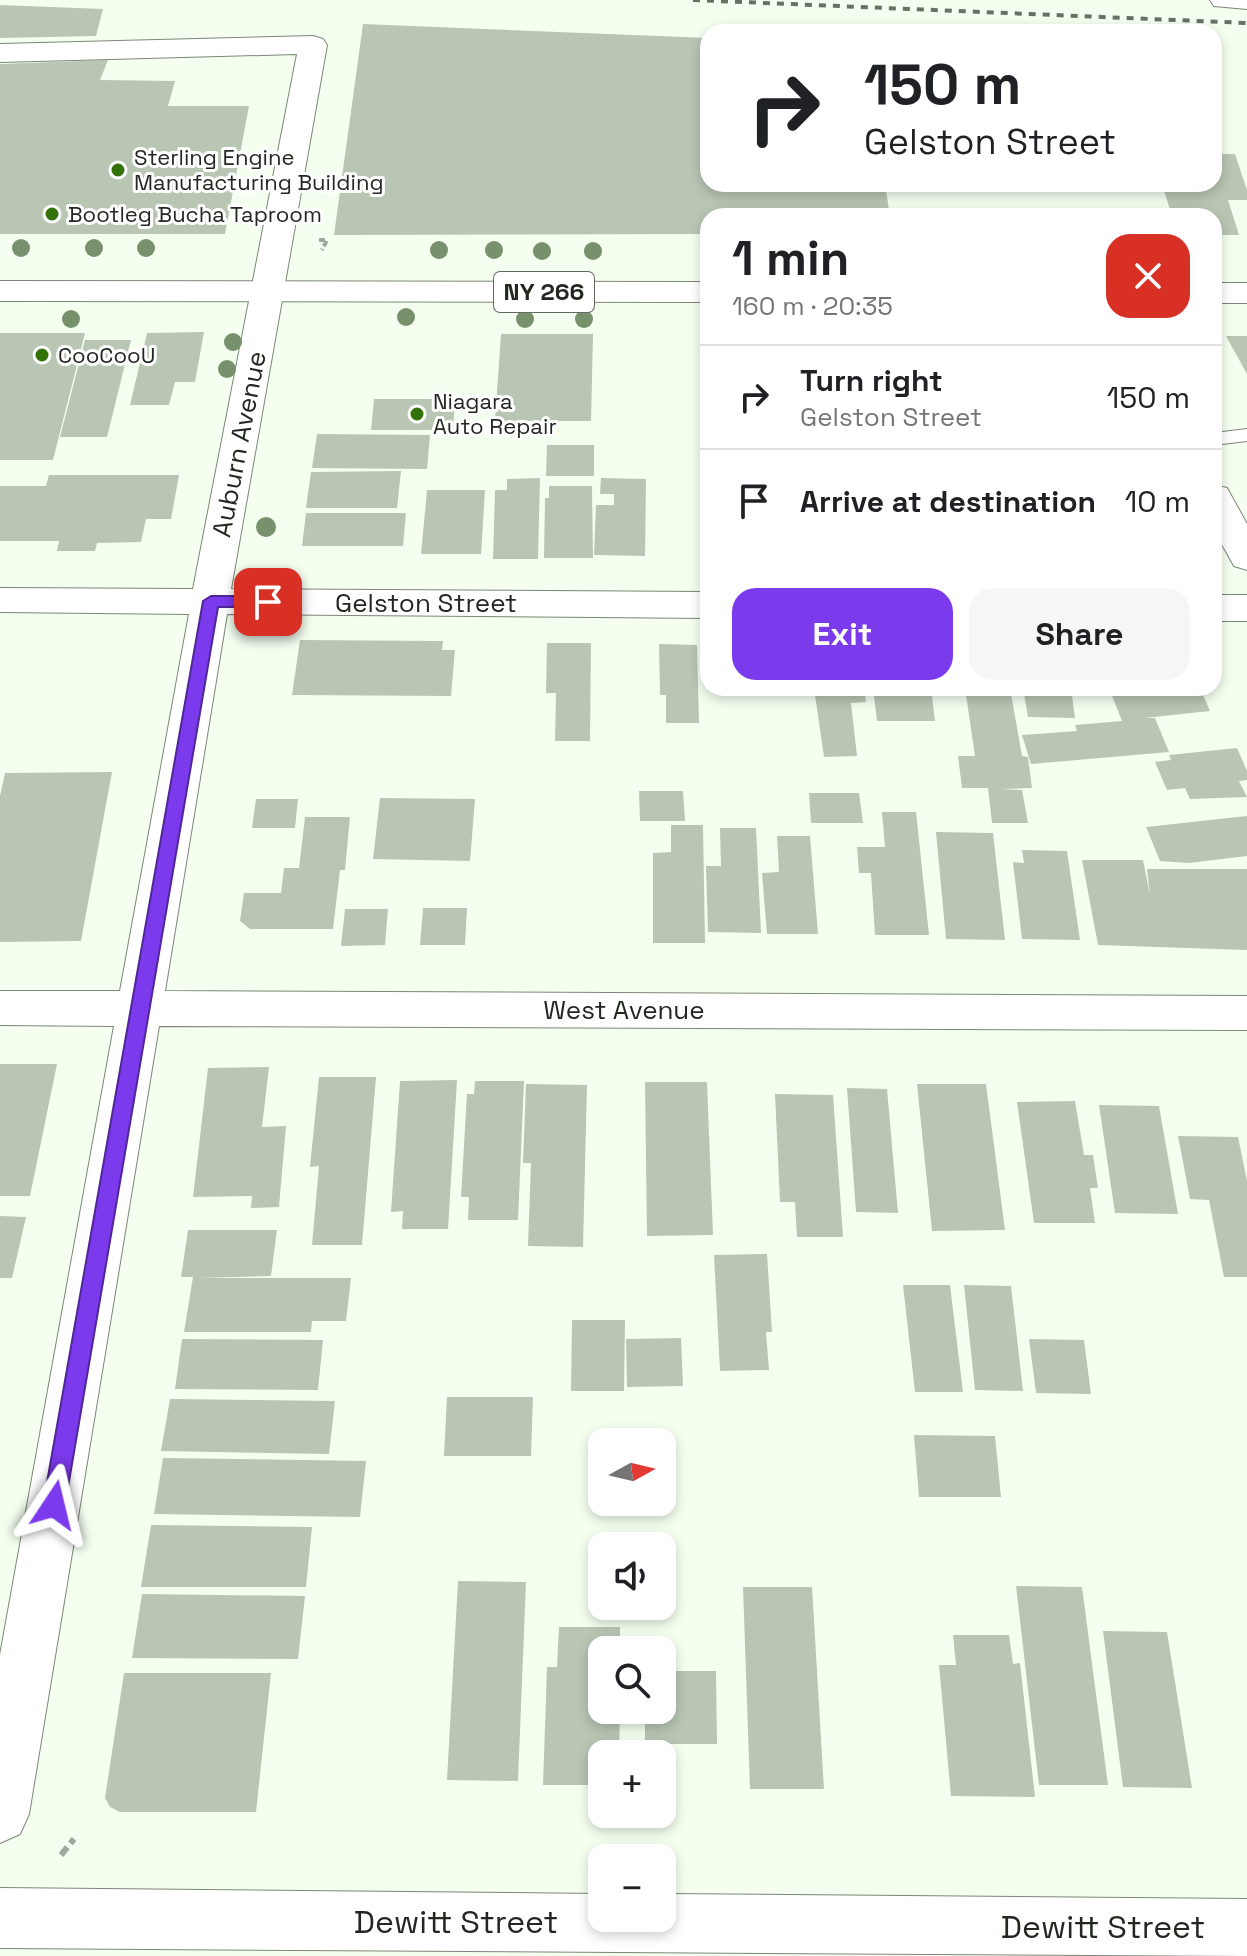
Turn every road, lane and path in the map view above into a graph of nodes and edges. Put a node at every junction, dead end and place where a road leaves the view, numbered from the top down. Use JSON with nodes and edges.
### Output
{"nodes":[{"id":1,"x":1224,"y":0,"type":"edge"},
{"id":2,"x":1247,"y":1,"type":"edge"},
{"id":3,"x":0,"y":53,"type":"edge"},
{"id":4,"x":327,"y":240,"type":"dead end"},
{"id":5,"x":322,"y":250,"type":"dead end"},
{"id":6,"x":0,"y":291,"type":"edge"},
{"id":7,"x":267,"y":291,"type":"junction"},
{"id":8,"x":700,"y":292,"type":"edge"},
{"id":9,"x":1222,"y":293,"type":"edge"},
{"id":10,"x":1247,"y":293,"type":"edge"},
{"id":11,"x":1247,"y":435,"type":"edge"},
{"id":12,"x":1222,"y":438,"type":"edge"},
{"id":13,"x":1222,"y":511,"type":"edge"},
{"id":14,"x":1247,"y":558,"type":"edge"},
{"id":15,"x":0,"y":600,"type":"edge"},
{"id":16,"x":211,"y":601,"type":"junction"},
{"id":17,"x":700,"y":605,"type":"edge"},
{"id":18,"x":1222,"y":608,"type":"edge"},
{"id":19,"x":1247,"y":608,"type":"edge"},
{"id":20,"x":0,"y":1008,"type":"edge"},
{"id":21,"x":140,"y":1009,"type":"junction"},
{"id":22,"x":1247,"y":1013,"type":"edge"},
{"id":23,"x":0,"y":1814,"type":"edge"},
{"id":24,"x":74,"y":1839,"type":"dead end"},
{"id":25,"x":61,"y":1855,"type":"dead end"},
{"id":26,"x":0,"y":1918,"type":"edge"},
{"id":27,"x":1247,"y":1929,"type":"edge"}],
"edges":[{"from":1,"to":2,"type":"main road"},
{"from":3,"to":7,"type":"main road","name":"Auburn Avenue"},
{"from":4,"to":5,"type":"path"},
{"from":6,"to":7,"type":"main road","number":"NY 266"},
{"from":7,"to":8,"type":"main road","number":"NY 266"},
{"from":7,"to":16,"type":"main road","name":"Auburn Avenue"},
{"from":9,"to":10,"type":"main road"},
{"from":11,"to":12,"type":"lane"},
{"from":13,"to":14,"type":"main road"},
{"from":15,"to":16,"type":"main road","name":"Gelston Street"},
{"from":16,"to":17,"type":"main road","name":"Gelston Street"},
{"from":16,"to":21,"type":"main road","name":"Auburn Avenue"},
{"from":18,"to":19,"type":"main road"},
{"from":20,"to":21,"type":"main road","name":"West Avenue"},
{"from":21,"to":22,"type":"main road","name":"West Avenue"},
{"from":21,"to":23,"type":"main road","name":"Auburn Avenue"},
{"from":24,"to":25,"type":"path"},
{"from":26,"to":27,"type":"main road","name":"Dewitt Street"}]}
